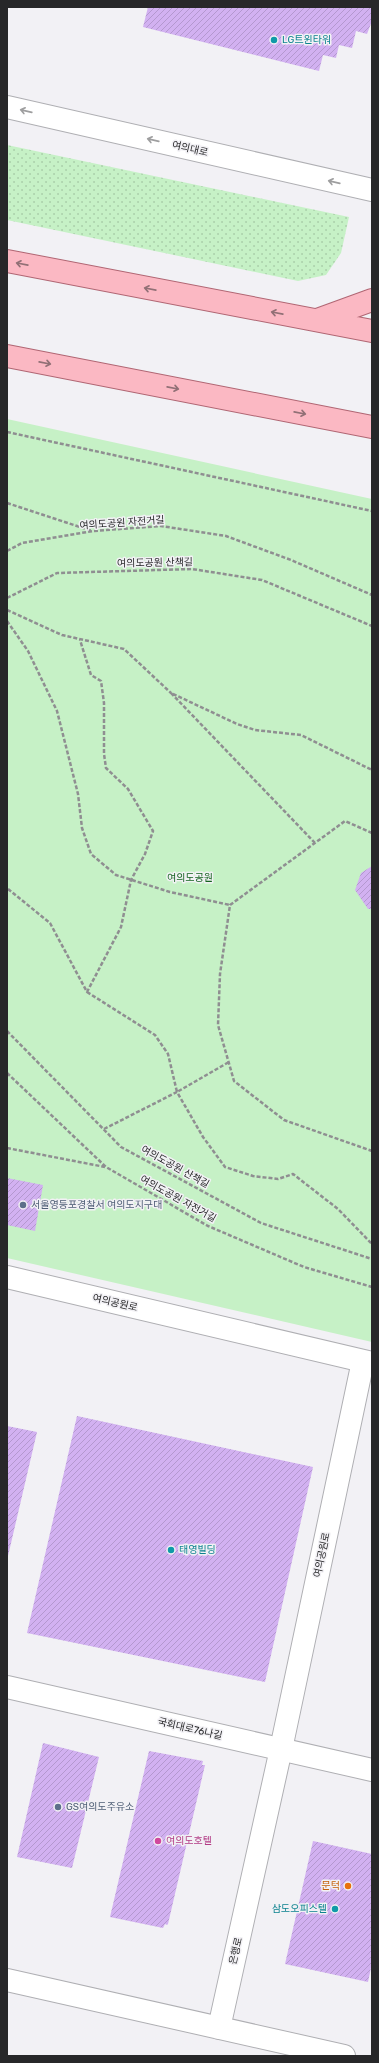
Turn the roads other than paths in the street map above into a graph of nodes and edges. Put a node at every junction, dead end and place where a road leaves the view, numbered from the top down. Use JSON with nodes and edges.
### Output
{"nodes":[{"id":1,"x":7,"y":107,"type":"edge"},
{"id":2,"x":372,"y":190,"type":"edge"},
{"id":3,"x":7,"y":261,"type":"edge"},
{"id":4,"x":372,"y":300,"type":"edge"},
{"id":5,"x":316,"y":320,"type":"junction"},
{"id":6,"x":372,"y":331,"type":"edge"},
{"id":7,"x":7,"y":356,"type":"edge"},
{"id":8,"x":372,"y":427,"type":"edge"},
{"id":9,"x":7,"y":1277,"type":"edge"},
{"id":10,"x":368,"y":1362,"type":"edge"},
{"id":11,"x":7,"y":1687,"type":"edge"},
{"id":12,"x":281,"y":1750,"type":"junction"},
{"id":13,"x":372,"y":1770,"type":"edge"},
{"id":14,"x":7,"y":1980,"type":"edge"},
{"id":15,"x":219,"y":2028,"type":"junction"},
{"id":16,"x":344,"y":2056,"type":"edge"}],
"edges":[{"from":2,"to":1,"type":"street","name":"여의대로","one_way":true},
{"from":5,"to":3,"type":"main road","one_way":true},
{"from":4,"to":5,"type":"main road"},
{"from":5,"to":6,"type":"main road"},
{"from":7,"to":8,"type":"main road","one_way":true},
{"from":9,"to":10,"type":"street","name":"여의공원로"},
{"from":10,"to":12,"type":"street","name":"여의공원로"},
{"from":11,"to":12,"type":"street","name":"국회대로76나길"},
{"from":12,"to":13,"type":"street","name":"국회대로76나길"},
{"from":12,"to":15,"type":"street","name":"은행로"},
{"from":14,"to":15,"type":"street"},
{"from":15,"to":16,"type":"street"}]}
